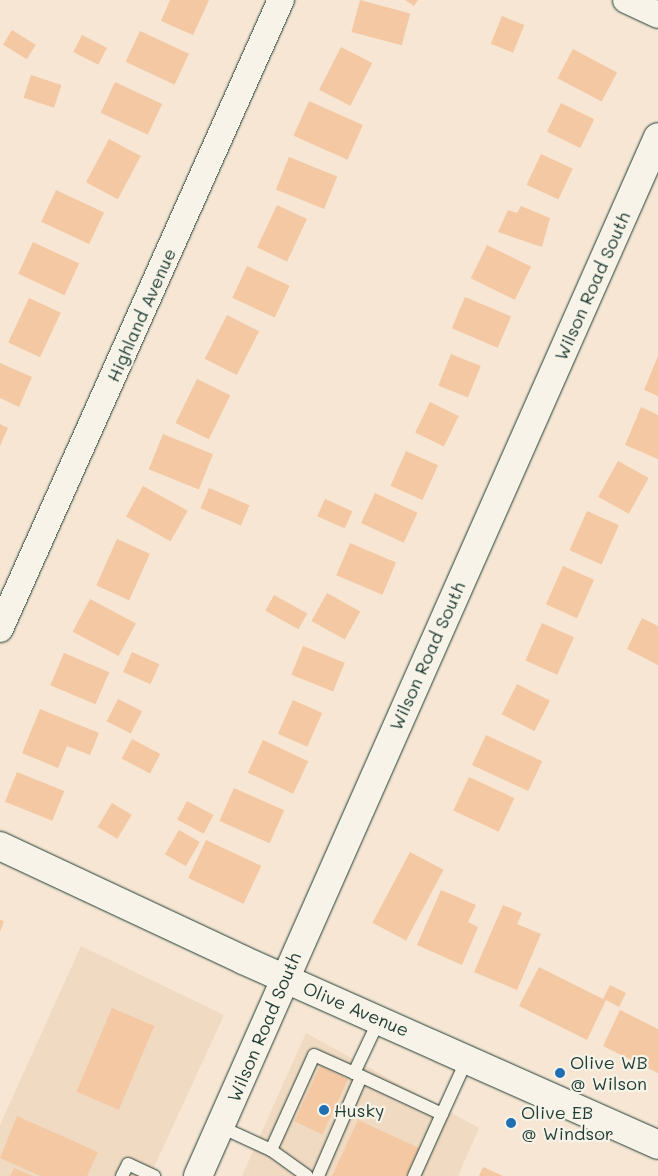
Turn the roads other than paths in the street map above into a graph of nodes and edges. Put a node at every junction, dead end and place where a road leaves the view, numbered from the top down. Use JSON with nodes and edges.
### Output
{"nodes":[{"id":1,"x":281,"y":0,"type":"edge"},
{"id":2,"x":626,"y":0,"type":"edge"},
{"id":3,"x":658,"y":15,"type":"edge"},
{"id":4,"x":658,"y":137,"type":"edge"},
{"id":5,"x":0,"y":629,"type":"edge"},
{"id":6,"x":0,"y":846,"type":"edge"},
{"id":7,"x":284,"y":979,"type":"junction"},
{"id":8,"x":380,"y":1018,"type":"junction"},
{"id":9,"x":468,"y":1057,"type":"junction"},
{"id":10,"x":358,"y":1075,"type":"junction"},
{"id":11,"x":442,"y":1114,"type":"junction"},
{"id":12,"x":221,"y":1127,"type":"junction"},
{"id":13,"x":658,"y":1145,"type":"edge"},
{"id":14,"x":271,"y":1150,"type":"junction"},
{"id":15,"x":122,"y":1176,"type":"edge"},
{"id":16,"x":154,"y":1176,"type":"edge"},
{"id":17,"x":198,"y":1176,"type":"edge"},
{"id":18,"x":307,"y":1176,"type":"edge"},
{"id":19,"x":318,"y":1176,"type":"edge"},
{"id":20,"x":414,"y":1176,"type":"edge"}],
"edges":[{"from":1,"to":5,"type":"street","name":"Highland Avenue"},
{"from":2,"to":3,"type":"street"},
{"from":4,"to":7,"type":"main road","name":"Wilson Road South"},
{"from":6,"to":7,"type":"main road","name":"Olive Avenue"},
{"from":7,"to":8,"type":"main road","name":"Olive Avenue"},
{"from":7,"to":12,"type":"main road","name":"Wilson Road South"},
{"from":8,"to":9,"type":"main road","name":"Olive Avenue"},
{"from":8,"to":10,"type":"lane"},
{"from":9,"to":11,"type":"lane"},
{"from":9,"to":13,"type":"main road","name":"Olive Avenue"},
{"from":10,"to":11,"type":"lane"},
{"from":10,"to":14,"type":"lane"},
{"from":10,"to":19,"type":"lane"},
{"from":11,"to":20,"type":"lane"},
{"from":12,"to":14,"type":"lane"},
{"from":12,"to":17,"type":"main road","name":"Wilson Road South"},
{"from":14,"to":18,"type":"lane"},
{"from":15,"to":16,"type":"lane"}]}
